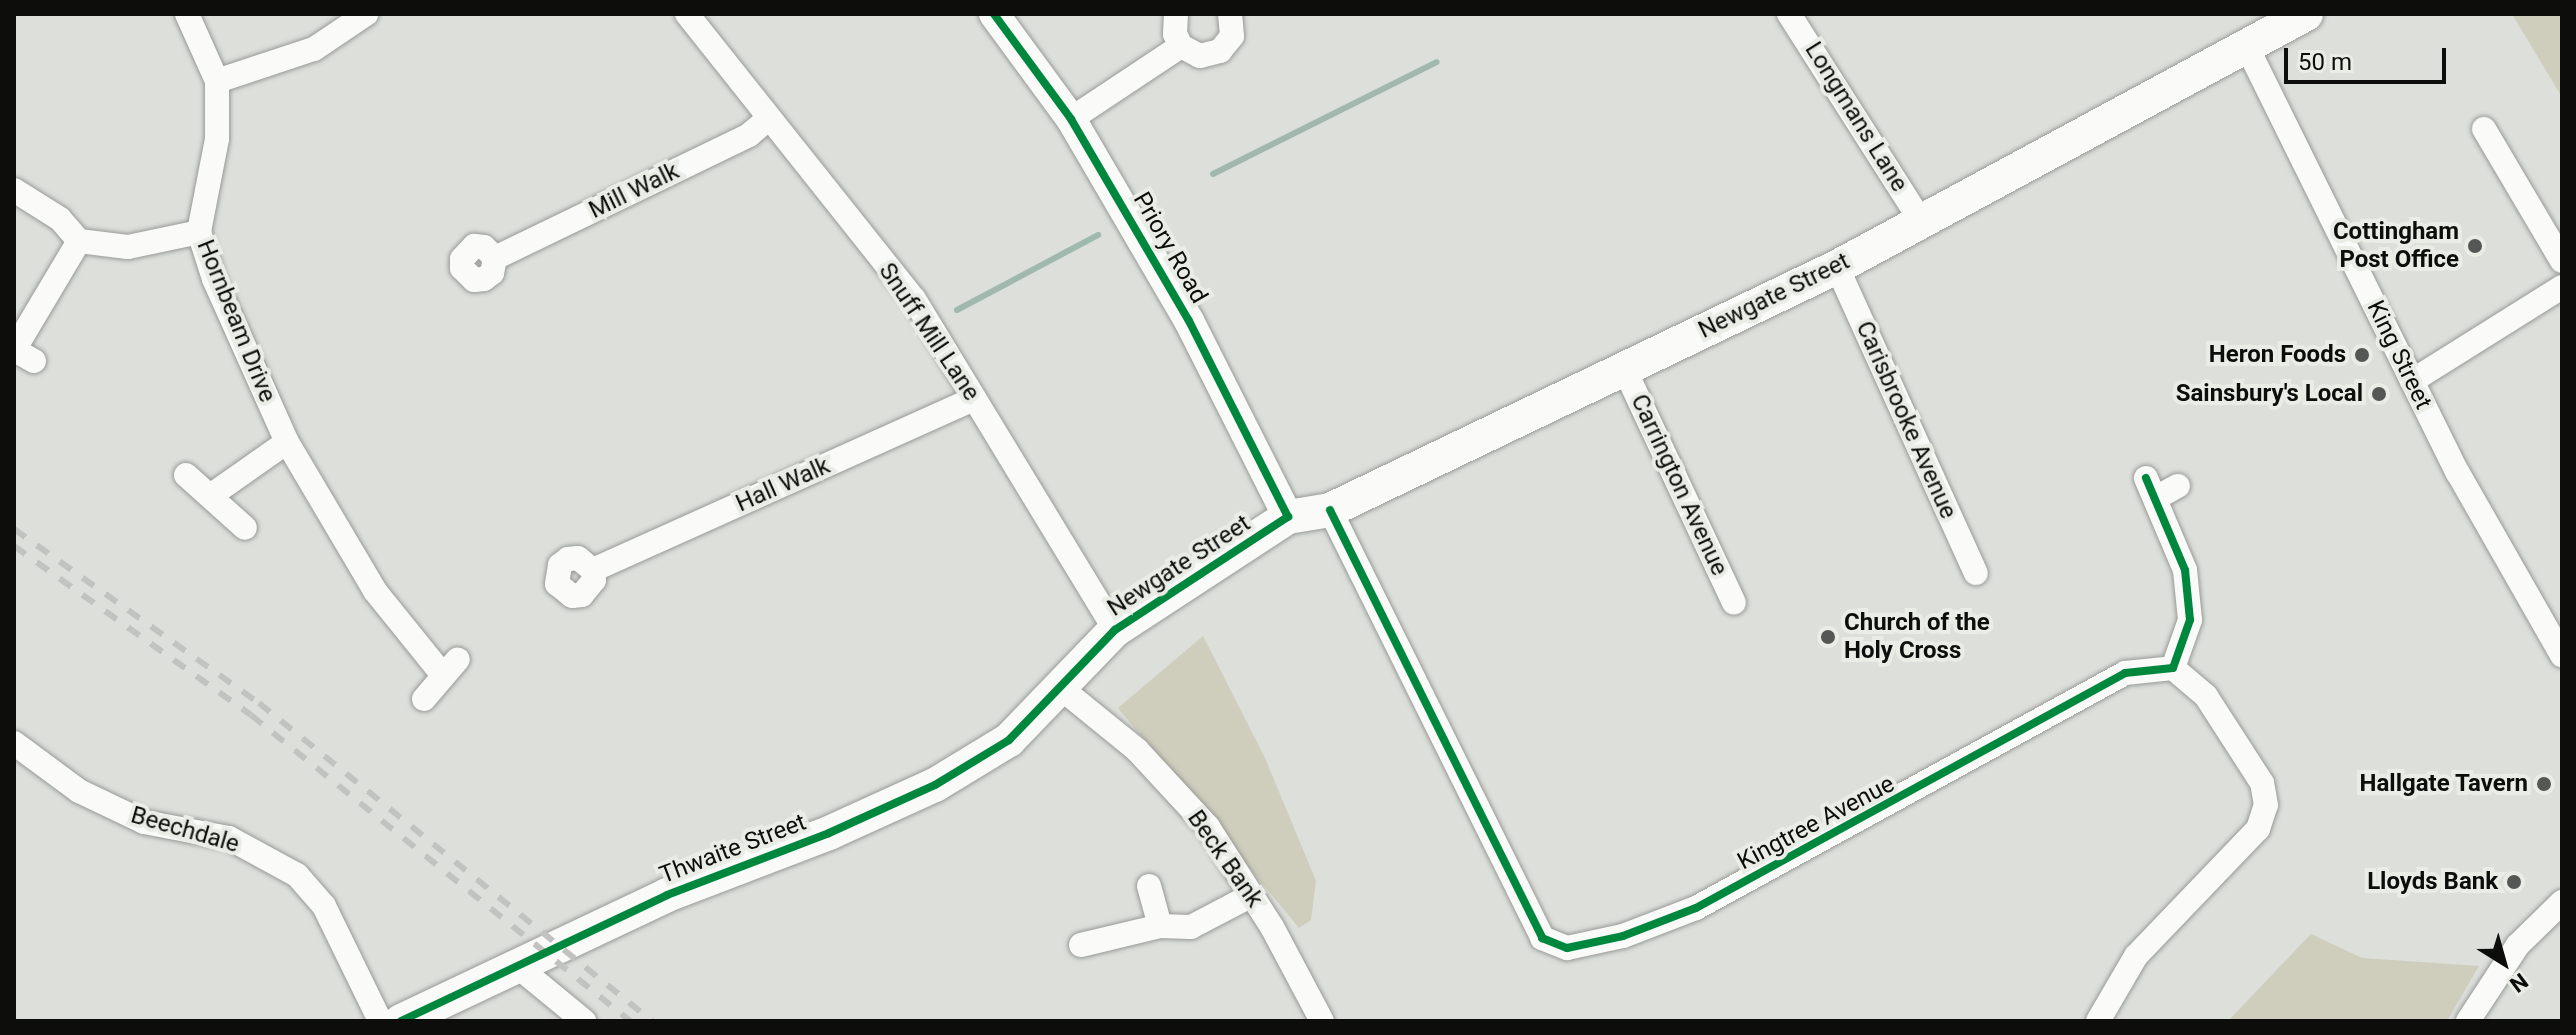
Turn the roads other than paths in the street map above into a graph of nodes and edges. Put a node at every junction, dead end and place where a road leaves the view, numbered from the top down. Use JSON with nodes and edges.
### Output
{"nodes":[{"id":1,"x":187,"y":14,"type":"edge"},
{"id":2,"x":366,"y":14,"type":"edge"},
{"id":3,"x":687,"y":14,"type":"edge"},
{"id":4,"x":994,"y":14,"type":"edge"},
{"id":5,"x":1176,"y":14,"type":"edge"},
{"id":6,"x":1230,"y":14,"type":"edge"},
{"id":7,"x":1789,"y":14,"type":"edge"},
{"id":8,"x":2306,"y":14,"type":"edge"},
{"id":9,"x":1181,"y":46,"type":"junction"},
{"id":10,"x":2248,"y":49,"type":"junction"},
{"id":11,"x":217,"y":81,"type":"junction"},
{"id":12,"x":769,"y":118,"type":"junction"},
{"id":13,"x":1071,"y":119,"type":"junction"},
{"id":14,"x":2484,"y":129,"type":"dead end"},
{"id":15,"x":14,"y":190,"type":"edge"},
{"id":16,"x":1921,"y":221,"type":"junction"},
{"id":17,"x":199,"y":232,"type":"junction"},
{"id":18,"x":79,"y":241,"type":"junction"},
{"id":19,"x":495,"y":258,"type":"dead end"},
{"id":20,"x":2562,"y":261,"type":"edge"},
{"id":21,"x":1837,"y":267,"type":"junction"},
{"id":22,"x":2562,"y":287,"type":"edge"},
{"id":23,"x":34,"y":361,"type":"dead end"},
{"id":24,"x":1624,"y":368,"type":"junction"},
{"id":25,"x":2412,"y":381,"type":"junction"},
{"id":26,"x":974,"y":399,"type":"junction"},
{"id":27,"x":287,"y":442,"type":"junction"},
{"id":28,"x":186,"y":475,"type":"dead end"},
{"id":29,"x":2178,"y":486,"type":"dead end"},
{"id":30,"x":213,"y":494,"type":"junction"},
{"id":31,"x":1330,"y":510,"type":"junction"},
{"id":32,"x":1288,"y":517,"type":"junction"},
{"id":33,"x":245,"y":528,"type":"dead end"},
{"id":34,"x":593,"y":570,"type":"dead end"},
{"id":35,"x":1976,"y":573,"type":"dead end"},
{"id":36,"x":1734,"y":603,"type":"dead end"},
{"id":37,"x":1115,"y":630,"type":"junction"},
{"id":38,"x":2562,"y":655,"type":"edge"},
{"id":39,"x":2173,"y":668,"type":"junction"},
{"id":40,"x":1062,"y":689,"type":"junction"},
{"id":41,"x":424,"y":699,"type":"dead end"},
{"id":42,"x":14,"y":743,"type":"edge"},
{"id":43,"x":1149,"y":886,"type":"dead end"},
{"id":44,"x":1250,"y":896,"type":"junction"},
{"id":45,"x":2562,"y":902,"type":"edge"},
{"id":46,"x":1160,"y":926,"type":"junction"},
{"id":47,"x":1081,"y":945,"type":"dead end"},
{"id":48,"x":517,"y":966,"type":"junction"},
{"id":49,"x":380,"y":1021,"type":"edge"},
{"id":50,"x":401,"y":1021,"type":"edge"},
{"id":51,"x":584,"y":1021,"type":"edge"},
{"id":52,"x":1322,"y":1021,"type":"edge"},
{"id":53,"x":2098,"y":1021,"type":"edge"},
{"id":54,"x":2468,"y":1021,"type":"edge"}],
"edges":[{"from":1,"to":11,"type":"street","name":"Hornbeam Drive"},
{"from":2,"to":11,"type":"street"},
{"from":3,"to":12,"type":"street","name":"Snuff Mill Lane"},
{"from":4,"to":13,"type":"street","name":"Priory Road"},
{"from":5,"to":9,"type":"street"},
{"from":6,"to":9,"type":"street"},
{"from":7,"to":16,"type":"street","name":"Longmans Lane"},
{"from":8,"to":10,"type":"main road","name":"Newgate Street"},
{"from":9,"to":13,"type":"street"},
{"from":10,"to":16,"type":"main road","name":"Newgate Street"},
{"from":10,"to":25,"type":"street","name":"King Street"},
{"from":11,"to":17,"type":"street","name":"Hornbeam Drive"},
{"from":12,"to":19,"type":"street","name":"Mill Walk"},
{"from":12,"to":26,"type":"street","name":"Snuff Mill Lane"},
{"from":13,"to":32,"type":"street","name":"Priory Road"},
{"from":14,"to":20,"type":"street"},
{"from":15,"to":18,"type":"street"},
{"from":16,"to":21,"type":"main road","name":"Newgate Street"},
{"from":17,"to":18,"type":"street"},
{"from":17,"to":27,"type":"street","name":"Hornbeam Drive"},
{"from":18,"to":23,"type":"street"},
{"from":21,"to":24,"type":"main road","name":"Newgate Street"},
{"from":21,"to":35,"type":"street","name":"Carisbrooke Avenue"},
{"from":22,"to":25,"type":"street"},
{"from":24,"to":31,"type":"main road","name":"Newgate Street"},
{"from":24,"to":36,"type":"street","name":"Carrington Avenue"},
{"from":25,"to":38,"type":"street","name":"King Street"},
{"from":26,"to":34,"type":"street","name":"Hall Walk"},
{"from":26,"to":37,"type":"street","name":"Snuff Mill Lane"},
{"from":27,"to":30,"type":"street"},
{"from":27,"to":41,"type":"street","name":"Hornbeam Drive"},
{"from":28,"to":30,"type":"street"},
{"from":29,"to":39,"type":"street"},
{"from":30,"to":33,"type":"street"},
{"from":31,"to":32,"type":"main road","name":"Newgate Street"},
{"from":31,"to":39,"type":"street","name":"Kingtree Avenue"},
{"from":32,"to":37,"type":"main road","name":"Newgate Street"},
{"from":37,"to":40,"type":"main road","name":"Newgate Street"},
{"from":39,"to":53,"type":"street"},
{"from":40,"to":44,"type":"street","name":"Beck Bank"},
{"from":40,"to":48,"type":"main road","name":"Thwaite Street"},
{"from":42,"to":49,"type":"street","name":"Beechdale"},
{"from":43,"to":46,"type":"street"},
{"from":44,"to":46,"type":"street"},
{"from":44,"to":52,"type":"street","name":"Beck Bank"},
{"from":45,"to":54,"type":"street"},
{"from":46,"to":47,"type":"street"},
{"from":48,"to":50,"type":"main road","name":"Thwaite Street"},
{"from":48,"to":51,"type":"street"}]}
